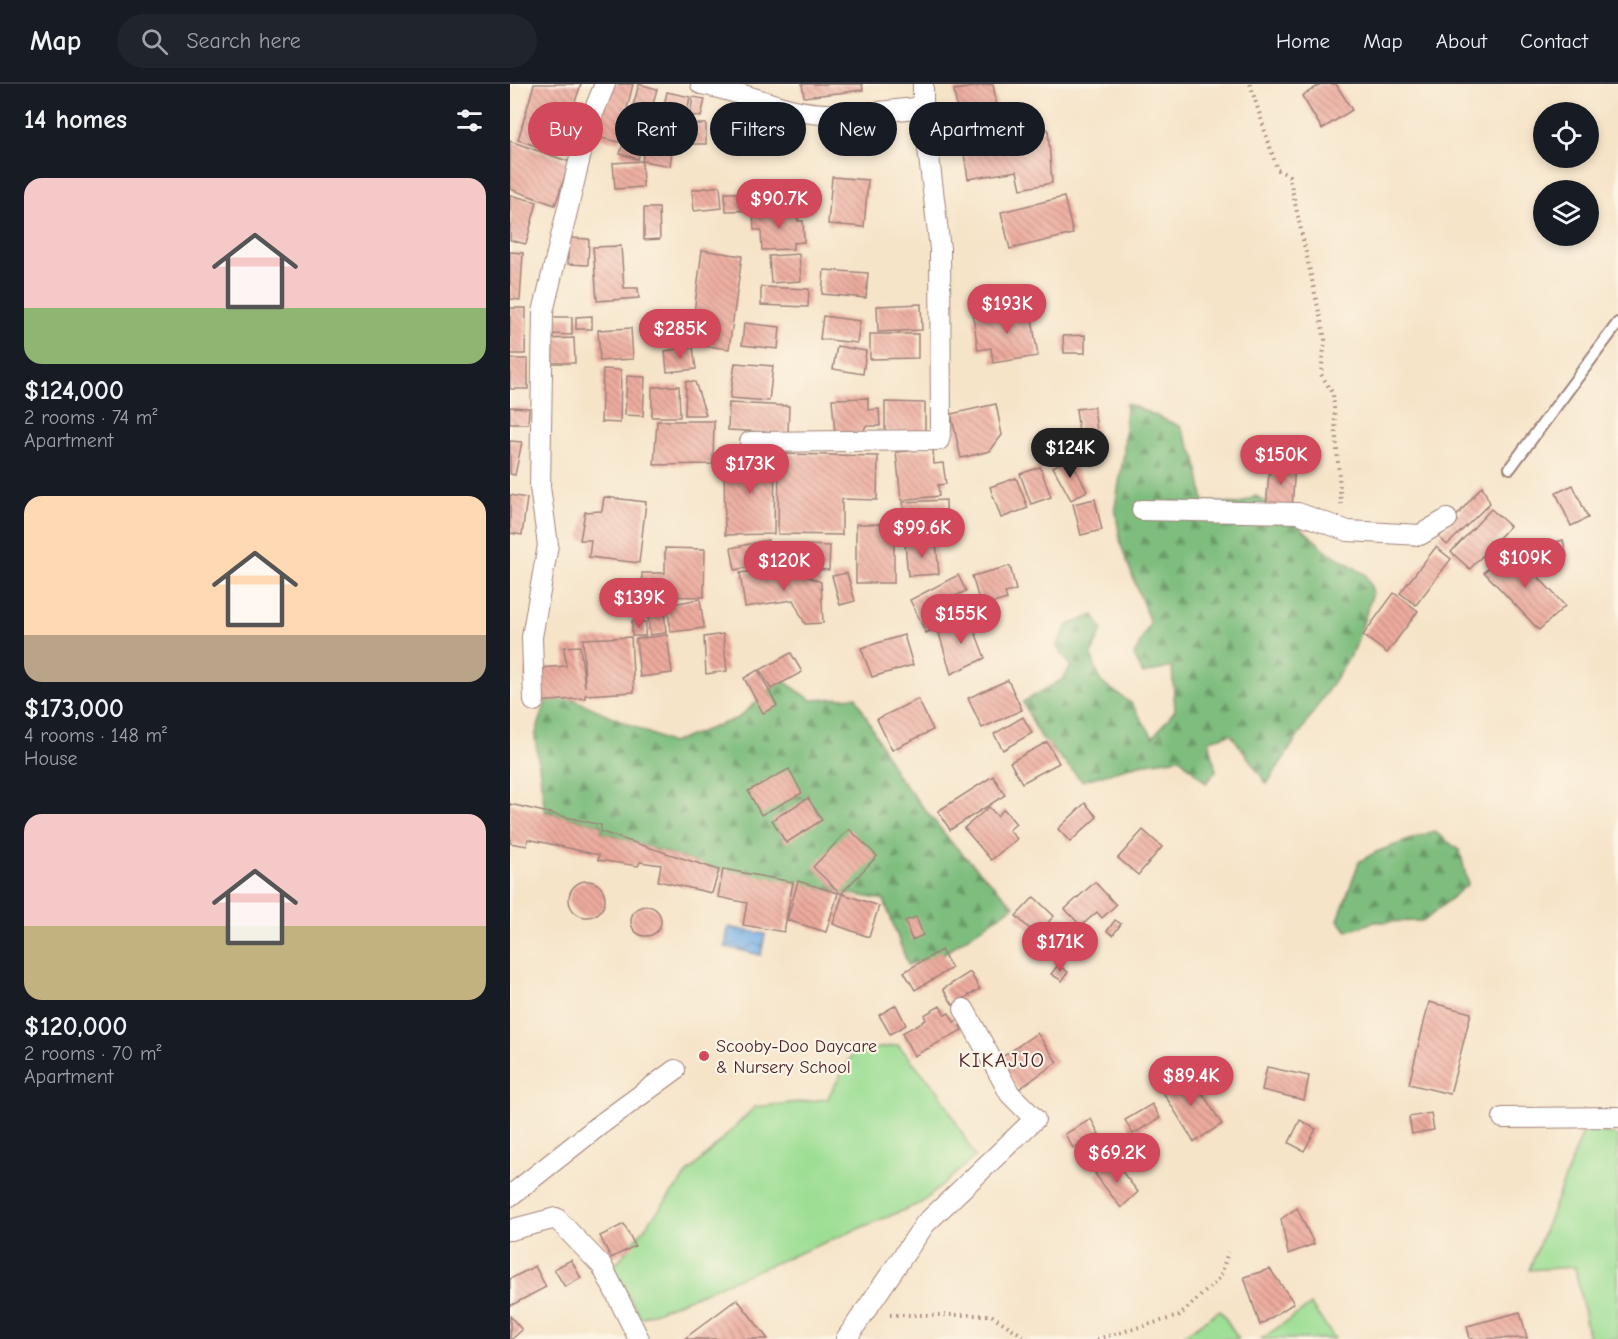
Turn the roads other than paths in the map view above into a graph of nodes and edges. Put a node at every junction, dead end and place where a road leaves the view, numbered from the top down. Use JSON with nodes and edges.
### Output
{"nodes":[{"id":1,"x":605,"y":84,"type":"edge"},
{"id":2,"x":701,"y":84,"type":"edge"},
{"id":3,"x":923,"y":84,"type":"edge"},
{"id":4,"x":923,"y":102,"type":"edge"},
{"id":5,"x":909,"y":108,"type":"edge"},
{"id":6,"x":929,"y":156,"type":"edge"},
{"id":7,"x":1618,"y":322,"type":"edge"},
{"id":8,"x":750,"y":442,"type":"dead end"},
{"id":9,"x":1510,"y":468,"type":"dead end"},
{"id":10,"x":1142,"y":510,"type":"dead end"},
{"id":11,"x":1447,"y":519,"type":"dead end"},
{"id":12,"x":534,"y":701,"type":"dead end"},
{"id":13,"x":964,"y":1008,"type":"dead end"},
{"id":14,"x":675,"y":1070,"type":"dead end"},
{"id":15,"x":1618,"y":1117,"type":"edge"},
{"id":16,"x":1503,"y":1118,"type":"dead end"},
{"id":17,"x":510,"y":1196,"type":"edge"},
{"id":18,"x":510,"y":1230,"type":"edge"},
{"id":19,"x":639,"y":1339,"type":"edge"},
{"id":20,"x":846,"y":1339,"type":"edge"}],
"edges":[{"from":1,"to":12,"type":"street"},
{"from":2,"to":5,"type":"street"},
{"from":3,"to":4,"type":"street"},
{"from":6,"to":8,"type":"street"},
{"from":7,"to":9,"type":"lane"},
{"from":10,"to":11,"type":"street"},
{"from":13,"to":20,"type":"street"},
{"from":14,"to":17,"type":"street"},
{"from":15,"to":16,"type":"street"},
{"from":18,"to":19,"type":"street"}]}
